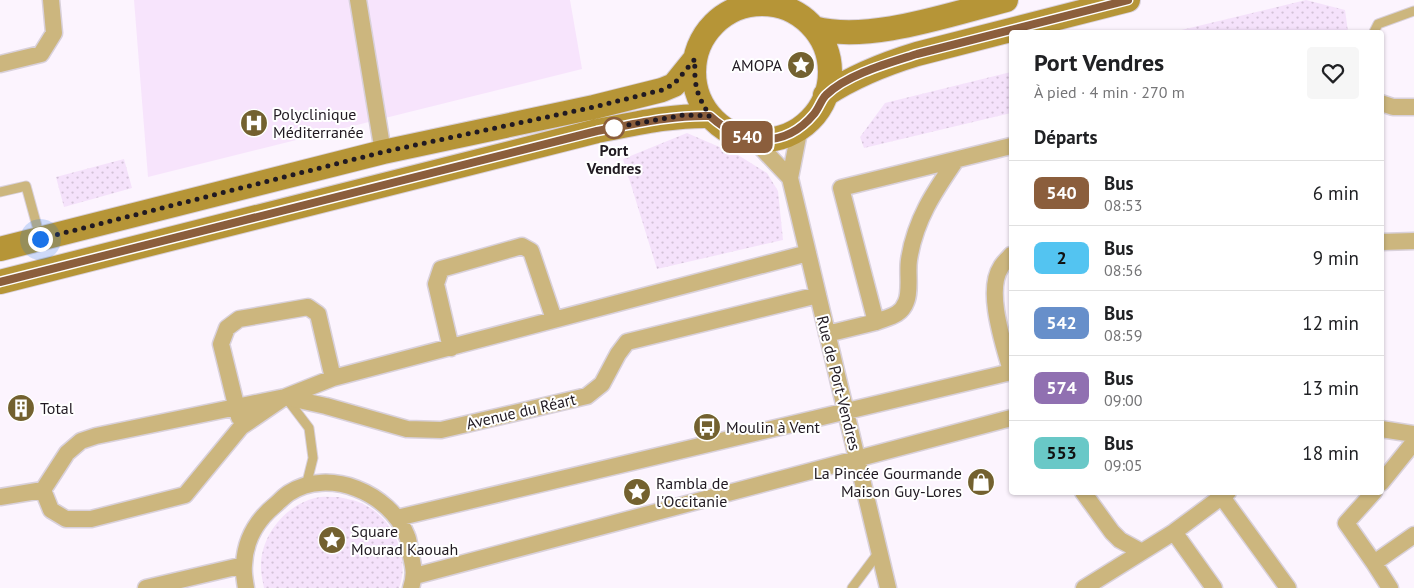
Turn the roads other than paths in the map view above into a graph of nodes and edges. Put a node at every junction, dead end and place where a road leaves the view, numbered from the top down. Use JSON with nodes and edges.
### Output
{"nodes":[{"id":1,"x":51,"y":0,"type":"edge"},
{"id":2,"x":358,"y":0,"type":"edge"},
{"id":3,"x":1006,"y":0,"type":"edge"},
{"id":4,"x":1128,"y":0,"type":"edge"},
{"id":5,"x":748,"y":2,"type":"edge"},
{"id":6,"x":785,"y":4,"type":"edge"},
{"id":7,"x":1414,"y":11,"type":"edge"},
{"id":8,"x":814,"y":28,"type":"junction"},
{"id":9,"x":1009,"y":30,"type":"edge"},
{"id":10,"x":1011,"y":30,"type":"edge"},
{"id":11,"x":1375,"y":30,"type":"edge"},
{"id":12,"x":695,"y":59,"type":"junction"},
{"id":13,"x":0,"y":64,"type":"edge"},
{"id":14,"x":825,"y":95,"type":"junction"},
{"id":15,"x":1384,"y":104,"type":"edge"},
{"id":16,"x":1414,"y":107,"type":"edge"},
{"id":17,"x":710,"y":116,"type":"junction"},
{"id":18,"x":800,"y":128,"type":"junction"},
{"id":19,"x":753,"y":139,"type":"junction"},
{"id":20,"x":1009,"y":147,"type":"edge"},
{"id":21,"x":383,"y":152,"type":"junction"},
{"id":22,"x":956,"y":160,"type":"junction"},
{"id":23,"x":790,"y":178,"type":"junction"},
{"id":24,"x":0,"y":192,"type":"edge"},
{"id":25,"x":40,"y":239,"type":"junction"},
{"id":26,"x":1414,"y":241,"type":"edge"},
{"id":27,"x":1384,"y":242,"type":"edge"},
{"id":28,"x":0,"y":248,"type":"edge"},
{"id":29,"x":808,"y":254,"type":"junction"},
{"id":30,"x":1009,"y":257,"type":"edge"},
{"id":31,"x":0,"y":282,"type":"edge"},
{"id":32,"x":818,"y":295,"type":"junction"},
{"id":33,"x":554,"y":319,"type":"junction"},
{"id":34,"x":876,"y":322,"type":"junction"},
{"id":35,"x":827,"y":334,"type":"junction"},
{"id":36,"x":451,"y":348,"type":"junction"},
{"id":37,"x":1009,"y":364,"type":"edge"},
{"id":38,"x":1009,"y":372,"type":"edge"},
{"id":39,"x":333,"y":378,"type":"junction"},
{"id":40,"x":285,"y":397,"type":"junction"},
{"id":41,"x":237,"y":407,"type":"junction"},
{"id":42,"x":846,"y":412,"type":"junction"},
{"id":43,"x":1009,"y":419,"type":"edge"},
{"id":44,"x":241,"y":427,"type":"junction"},
{"id":45,"x":1384,"y":429,"type":"edge"},
{"id":46,"x":1414,"y":434,"type":"edge"},
{"id":47,"x":1414,"y":442,"type":"edge"},
{"id":48,"x":857,"y":459,"type":"junction"},
{"id":49,"x":1384,"y":479,"type":"edge"},
{"id":50,"x":306,"y":486,"type":"junction"},
{"id":51,"x":43,"y":490,"type":"junction"},
{"id":52,"x":1084,"y":495,"type":"edge"},
{"id":53,"x":1225,"y":495,"type":"edge"},
{"id":54,"x":1371,"y":495,"type":"edge"},
{"id":55,"x":0,"y":498,"type":"edge"},
{"id":56,"x":397,"y":518,"type":"junction"},
{"id":57,"x":1174,"y":532,"type":"junction"},
{"id":58,"x":1414,"y":535,"type":"edge"},
{"id":59,"x":880,"y":552,"type":"junction"},
{"id":60,"x":1142,"y":552,"type":"junction"},
{"id":61,"x":1374,"y":563,"type":"junction"},
{"id":62,"x":244,"y":565,"type":"junction"},
{"id":63,"x":413,"y":582,"type":"edge"},
{"id":64,"x":146,"y":588,"type":"edge"},
{"id":65,"x":246,"y":588,"type":"edge"},
{"id":66,"x":852,"y":588,"type":"edge"},
{"id":67,"x":888,"y":588,"type":"edge"},
{"id":68,"x":1084,"y":588,"type":"edge"},
{"id":69,"x":1214,"y":588,"type":"edge"},
{"id":70,"x":1288,"y":588,"type":"edge"},
{"id":71,"x":1390,"y":588,"type":"edge"}],
"edges":[{"from":1,"to":13,"type":"street"},
{"from":2,"to":21,"type":"street"},
{"from":3,"to":8,"type":"main road"},
{"from":4,"to":10,"type":"main road"},
{"from":5,"to":6,"type":"main road"},
{"from":5,"to":12,"type":"main road"},
{"from":6,"to":8,"type":"main road"},
{"from":7,"to":11,"type":"lane"},
{"from":8,"to":14,"type":"main road"},
{"from":9,"to":14,"type":"main road"},
{"from":12,"to":17,"type":"main road"},
{"from":12,"to":21,"type":"main road"},
{"from":14,"to":18,"type":"main road"},
{"from":15,"to":16,"type":"street"},
{"from":17,"to":19,"type":"main road"},
{"from":17,"to":31,"type":"main road"},
{"from":18,"to":19,"type":"main road"},
{"from":18,"to":23,"type":"street","name":"Rue de Port-Vendres"},
{"from":19,"to":23,"type":"street"},
{"from":20,"to":22,"type":"street"},
{"from":21,"to":25,"type":"main road"},
{"from":22,"to":34,"type":"street"},
{"from":22,"to":34,"type":"street"},
{"from":23,"to":29,"type":"street","name":"Rue de Port-Vendres"},
{"from":24,"to":25,"type":"lane"},
{"from":25,"to":28,"type":"main road"},
{"from":26,"to":27,"type":"street"},
{"from":29,"to":32,"type":"street","name":"Rue de Port-Vendres"},
{"from":29,"to":33,"type":"street","name":"Avenue du Réart"},
{"from":30,"to":37,"type":"street"},
{"from":32,"to":35,"type":"street","name":"Rue de Port-Vendres"},
{"from":32,"to":40,"type":"street","name":"Avenue du Réart"},
{"from":33,"to":36,"type":"street","name":"Avenue du Réart"},
{"from":33,"to":36,"type":"street"},
{"from":34,"to":35,"type":"street"},
{"from":35,"to":42,"type":"street","name":"Rue de Port-Vendres"},
{"from":36,"to":39,"type":"street","name":"Avenue du Réart"},
{"from":38,"to":42,"type":"street"},
{"from":39,"to":40,"type":"street","name":"Avenue du Réart"},
{"from":39,"to":41,"type":"street"},
{"from":40,"to":41,"type":"street","name":"Avenue du Réart"},
{"from":40,"to":44,"type":"street","name":"Avenue du Réart"},
{"from":40,"to":50,"type":"lane"},
{"from":41,"to":44,"type":"street"},
{"from":41,"to":51,"type":"street","name":"Avenue du Réart"},
{"from":42,"to":48,"type":"street","name":"Rue de Port-Vendres"},
{"from":42,"to":56,"type":"street"},
{"from":43,"to":48,"type":"street"},
{"from":44,"to":51,"type":"street","name":"Avenue du Réart"},
{"from":45,"to":46,"type":"street"},
{"from":47,"to":49,"type":"street"},
{"from":48,"to":59,"type":"street","name":"Rue de Port-Vendres"},
{"from":48,"to":63,"type":"street"},
{"from":50,"to":56,"type":"street"},
{"from":50,"to":62,"type":"street"},
{"from":51,"to":55,"type":"street"},
{"from":52,"to":60,"type":"street"},
{"from":53,"to":57,"type":"street"},
{"from":53,"to":70,"type":"street"},
{"from":54,"to":61,"type":"street"},
{"from":56,"to":63,"type":"street"},
{"from":57,"to":60,"type":"street"},
{"from":57,"to":69,"type":"street"},
{"from":58,"to":61,"type":"street"},
{"from":59,"to":66,"type":"lane"},
{"from":59,"to":67,"type":"street","name":"Rue de Port-Vendres"},
{"from":60,"to":68,"type":"street"},
{"from":61,"to":71,"type":"street"},
{"from":62,"to":64,"type":"street"},
{"from":62,"to":65,"type":"street"}]}
